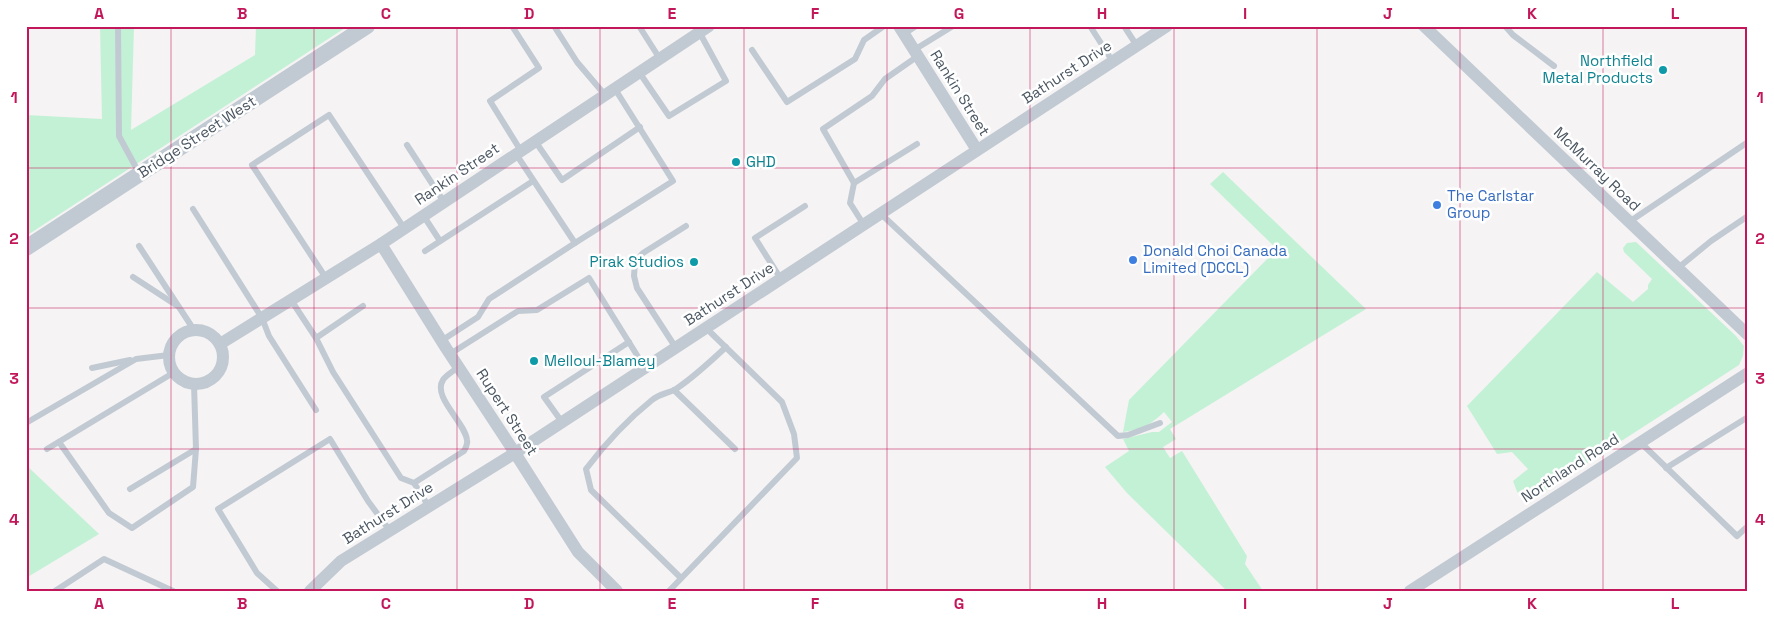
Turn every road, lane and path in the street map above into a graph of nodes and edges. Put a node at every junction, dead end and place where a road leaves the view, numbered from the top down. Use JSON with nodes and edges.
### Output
{"nodes":[{"id":1,"x":118,"y":26,"type":"edge"},
{"id":2,"x":367,"y":26,"type":"edge"},
{"id":3,"x":512,"y":26,"type":"edge"},
{"id":4,"x":554,"y":26,"type":"edge"},
{"id":5,"x":639,"y":26,"type":"edge"},
{"id":6,"x":884,"y":26,"type":"edge"},
{"id":7,"x":916,"y":26,"type":"edge"},
{"id":8,"x":953,"y":26,"type":"edge"},
{"id":9,"x":1090,"y":26,"type":"edge"},
{"id":10,"x":1124,"y":26,"type":"edge"},
{"id":11,"x":1167,"y":26,"type":"edge"},
{"id":12,"x":1424,"y":26,"type":"edge"},
{"id":13,"x":1505,"y":26,"type":"edge"},
{"id":14,"x":701,"y":28,"type":"edge"},
{"id":15,"x":902,"y":30,"type":"edge"},
{"id":16,"x":1136,"y":46,"type":"junction"},
{"id":17,"x":752,"y":50,"type":"dead end"},
{"id":18,"x":916,"y":53,"type":"junction"},
{"id":19,"x":660,"y":59,"type":"junction"},
{"id":20,"x":1113,"y":62,"type":"junction"},
{"id":21,"x":1554,"y":66,"type":"dead end"},
{"id":22,"x":640,"y":72,"type":"junction"},
{"id":23,"x":610,"y":92,"type":"junction"},
{"id":24,"x":640,"y":127,"type":"junction"},
{"id":25,"x":535,"y":141,"type":"junction"},
{"id":26,"x":1748,"y":142,"type":"edge"},
{"id":27,"x":917,"y":144,"type":"dead end"},
{"id":28,"x":407,"y":146,"type":"dead end"},
{"id":29,"x":977,"y":150,"type":"junction"},
{"id":30,"x":519,"y":152,"type":"junction"},
{"id":31,"x":139,"y":174,"type":"junction"},
{"id":32,"x":533,"y":181,"type":"junction"},
{"id":33,"x":854,"y":183,"type":"junction"},
{"id":34,"x":444,"y":202,"type":"junction"},
{"id":35,"x":805,"y":206,"type":"dead end"},
{"id":36,"x":194,"y":209,"type":"dead end"},
{"id":37,"x":881,"y":214,"type":"junction"},
{"id":38,"x":423,"y":215,"type":"junction"},
{"id":39,"x":1748,"y":216,"type":"edge"},
{"id":40,"x":1629,"y":222,"type":"junction"},
{"id":41,"x":864,"y":225,"type":"junction"},
{"id":42,"x":686,"y":226,"type":"dead end"},
{"id":43,"x":404,"y":228,"type":"junction"},
{"id":44,"x":440,"y":241,"type":"junction"},
{"id":45,"x":575,"y":243,"type":"junction"},
{"id":46,"x":381,"y":244,"type":"junction"},
{"id":47,"x":140,"y":246,"type":"dead end"},
{"id":48,"x":26,"y":248,"type":"edge"},
{"id":49,"x":425,"y":251,"type":"dead end"},
{"id":50,"x":1678,"y":268,"type":"junction"},
{"id":51,"x":133,"y":277,"type":"dead end"},
{"id":52,"x":326,"y":278,"type":"junction"},
{"id":53,"x":781,"y":279,"type":"junction"},
{"id":54,"x":291,"y":300,"type":"junction"},
{"id":55,"x":178,"y":306,"type":"junction"},
{"id":56,"x":363,"y":306,"type":"dead end"},
{"id":57,"x":262,"y":318,"type":"junction"},
{"id":58,"x":706,"y":328,"type":"junction"},
{"id":59,"x":194,"y":330,"type":"junction"},
{"id":60,"x":1748,"y":335,"type":"edge"},
{"id":61,"x":316,"y":338,"type":"junction"},
{"id":62,"x":441,"y":341,"type":"junction"},
{"id":63,"x":629,"y":342,"type":"junction"},
{"id":64,"x":220,"y":344,"type":"junction"},
{"id":65,"x":726,"y":347,"type":"junction"},
{"id":66,"x":676,"y":348,"type":"junction"},
{"id":67,"x":450,"y":354,"type":"junction"},
{"id":68,"x":169,"y":355,"type":"junction"},
{"id":69,"x":136,"y":359,"type":"junction"},
{"id":70,"x":458,"y":367,"type":"junction"},
{"id":71,"x":92,"y":368,"type":"dead end"},
{"id":72,"x":645,"y":368,"type":"junction"},
{"id":73,"x":173,"y":373,"type":"junction"},
{"id":74,"x":1748,"y":373,"type":"edge"},
{"id":75,"x":194,"y":384,"type":"junction"},
{"id":76,"x":674,"y":390,"type":"junction"},
{"id":77,"x":316,"y":410,"type":"dead end"},
{"id":78,"x":1748,"y":417,"type":"edge"},
{"id":79,"x":562,"y":422,"type":"junction"},
{"id":80,"x":26,"y":423,"type":"edge"},
{"id":81,"x":1160,"y":423,"type":"dead end"},
{"id":82,"x":59,"y":442,"type":"junction"},
{"id":83,"x":1640,"y":442,"type":"junction"},
{"id":84,"x":47,"y":449,"type":"dead end"},
{"id":85,"x":196,"y":449,"type":"junction"},
{"id":86,"x":735,"y":449,"type":"dead end"},
{"id":87,"x":515,"y":453,"type":"junction"},
{"id":88,"x":1666,"y":468,"type":"junction"},
{"id":89,"x":414,"y":483,"type":"junction"},
{"id":90,"x":130,"y":489,"type":"dead end"},
{"id":91,"x":429,"y":507,"type":"junction"},
{"id":92,"x":1748,"y":526,"type":"edge"},
{"id":93,"x":390,"y":531,"type":"junction"},
{"id":94,"x":681,"y":578,"type":"junction"},
{"id":95,"x":54,"y":591,"type":"edge"},
{"id":96,"x":174,"y":591,"type":"edge"},
{"id":97,"x":277,"y":591,"type":"edge"},
{"id":98,"x":310,"y":591,"type":"edge"},
{"id":99,"x":618,"y":591,"type":"edge"},
{"id":100,"x":670,"y":591,"type":"edge"},
{"id":101,"x":1410,"y":591,"type":"edge"}],
"edges":[{"from":1,"to":31,"type":"lane"},
{"from":2,"to":31,"type":"street","name":"Bridge Street West"},
{"from":3,"to":30,"type":"lane"},
{"from":4,"to":23,"type":"lane"},
{"from":5,"to":19,"type":"lane"},
{"from":6,"to":17,"type":"lane"},
{"from":7,"to":15,"type":"lane"},
{"from":8,"to":18,"type":"lane"},
{"from":9,"to":20,"type":"lane"},
{"from":10,"to":16,"type":"lane"},
{"from":11,"to":16,"type":"street","name":"Bathurst Drive"},
{"from":12,"to":40,"type":"street","name":"McMurray Road"},
{"from":13,"to":21,"type":"lane"},
{"from":14,"to":19,"type":"street","name":"Rankin Street"},
{"from":14,"to":22,"type":"lane"},
{"from":15,"to":18,"type":"street","name":"Rankin Street"},
{"from":16,"to":20,"type":"street","name":"Bathurst Drive"},
{"from":18,"to":29,"type":"street","name":"Rankin Street"},
{"from":18,"to":33,"type":"lane"},
{"from":19,"to":22,"type":"street","name":"Rankin Street"},
{"from":20,"to":29,"type":"street","name":"Bathurst Drive"},
{"from":22,"to":23,"type":"street","name":"Rankin Street"},
{"from":23,"to":24,"type":"lane"},
{"from":23,"to":25,"type":"street","name":"Rankin Street"},
{"from":24,"to":25,"type":"lane"},
{"from":24,"to":45,"type":"lane"},
{"from":25,"to":30,"type":"street","name":"Rankin Street"},
{"from":26,"to":40,"type":"lane"},
{"from":27,"to":33,"type":"lane"},
{"from":28,"to":34,"type":"lane"},
{"from":29,"to":37,"type":"street","name":"Bathurst Drive"},
{"from":30,"to":32,"type":"lane"},
{"from":30,"to":34,"type":"street","name":"Rankin Street"},
{"from":31,"to":48,"type":"street","name":"Bridge Street West"},
{"from":32,"to":44,"type":"lane"},
{"from":32,"to":45,"type":"lane"},
{"from":33,"to":41,"type":"lane"},
{"from":34,"to":38,"type":"street","name":"Rankin Street"},
{"from":35,"to":53,"type":"lane"},
{"from":36,"to":57,"type":"lane"},
{"from":37,"to":41,"type":"street","name":"Bathurst Drive"},
{"from":37,"to":81,"type":"lane"},
{"from":38,"to":43,"type":"street","name":"Rankin Street"},
{"from":38,"to":44,"type":"lane"},
{"from":39,"to":50,"type":"lane"},
{"from":40,"to":50,"type":"street","name":"McMurray Road"},
{"from":41,"to":53,"type":"street","name":"Bathurst Drive"},
{"from":42,"to":66,"type":"lane"},
{"from":43,"to":46,"type":"street","name":"Rankin Street"},
{"from":43,"to":52,"type":"lane"},
{"from":44,"to":49,"type":"lane"},
{"from":45,"to":62,"type":"lane"},
{"from":46,"to":52,"type":"street","name":"Rankin Street"},
{"from":46,"to":62,"type":"street","name":"Rupert Street"},
{"from":47,"to":55,"type":"lane"},
{"from":50,"to":60,"type":"street","name":"McMurray Road"},
{"from":51,"to":55,"type":"lane"},
{"from":52,"to":54,"type":"street","name":"Rankin Street"},
{"from":53,"to":58,"type":"street","name":"Bathurst Drive"},
{"from":54,"to":57,"type":"street","name":"Rankin Street"},
{"from":54,"to":61,"type":"lane"},
{"from":55,"to":59,"type":"lane"},
{"from":56,"to":61,"type":"lane"},
{"from":57,"to":64,"type":"street","name":"Rankin Street"},
{"from":57,"to":77,"type":"lane"},
{"from":58,"to":65,"type":"lane"},
{"from":58,"to":66,"type":"street","name":"Bathurst Drive"},
{"from":59,"to":64,"type":"street"},
{"from":59,"to":68,"type":"street"},
{"from":61,"to":89,"type":"lane"},
{"from":62,"to":67,"type":"street","name":"Rupert Street"},
{"from":63,"to":67,"type":"lane"},
{"from":63,"to":72,"type":"lane"},
{"from":63,"to":79,"type":"lane"},
{"from":64,"to":75,"type":"street"},
{"from":65,"to":76,"type":"lane"},
{"from":65,"to":94,"type":"lane"},
{"from":66,"to":72,"type":"street","name":"Bathurst Drive"},
{"from":67,"to":70,"type":"street","name":"Rupert Street"},
{"from":68,"to":69,"type":"lane"},
{"from":68,"to":73,"type":"street"},
{"from":69,"to":71,"type":"lane"},
{"from":69,"to":80,"type":"lane"},
{"from":70,"to":87,"type":"street","name":"Rupert Street"},
{"from":70,"to":89,"type":"lane"},
{"from":72,"to":79,"type":"street","name":"Bathurst Drive"},
{"from":73,"to":75,"type":"street"},
{"from":73,"to":82,"type":"lane"},
{"from":74,"to":83,"type":"street","name":"Northland Road"},
{"from":75,"to":85,"type":"lane"},
{"from":76,"to":86,"type":"lane"},
{"from":76,"to":94,"type":"lane"},
{"from":78,"to":88,"type":"lane"},
{"from":79,"to":87,"type":"street","name":"Bathurst Drive"},
{"from":82,"to":84,"type":"lane"},
{"from":82,"to":85,"type":"lane"},
{"from":83,"to":88,"type":"lane"},
{"from":83,"to":101,"type":"street","name":"Northland Road"},
{"from":85,"to":90,"type":"lane"},
{"from":87,"to":91,"type":"street","name":"Bathurst Drive"},
{"from":87,"to":99,"type":"street","name":"Rupert Street"},
{"from":88,"to":92,"type":"lane"},
{"from":89,"to":91,"type":"lane"},
{"from":91,"to":93,"type":"street","name":"Bathurst Drive"},
{"from":93,"to":97,"type":"lane"},
{"from":93,"to":98,"type":"street","name":"Bathurst Drive"},
{"from":94,"to":100,"type":"lane"},
{"from":95,"to":96,"type":"lane"}]}
